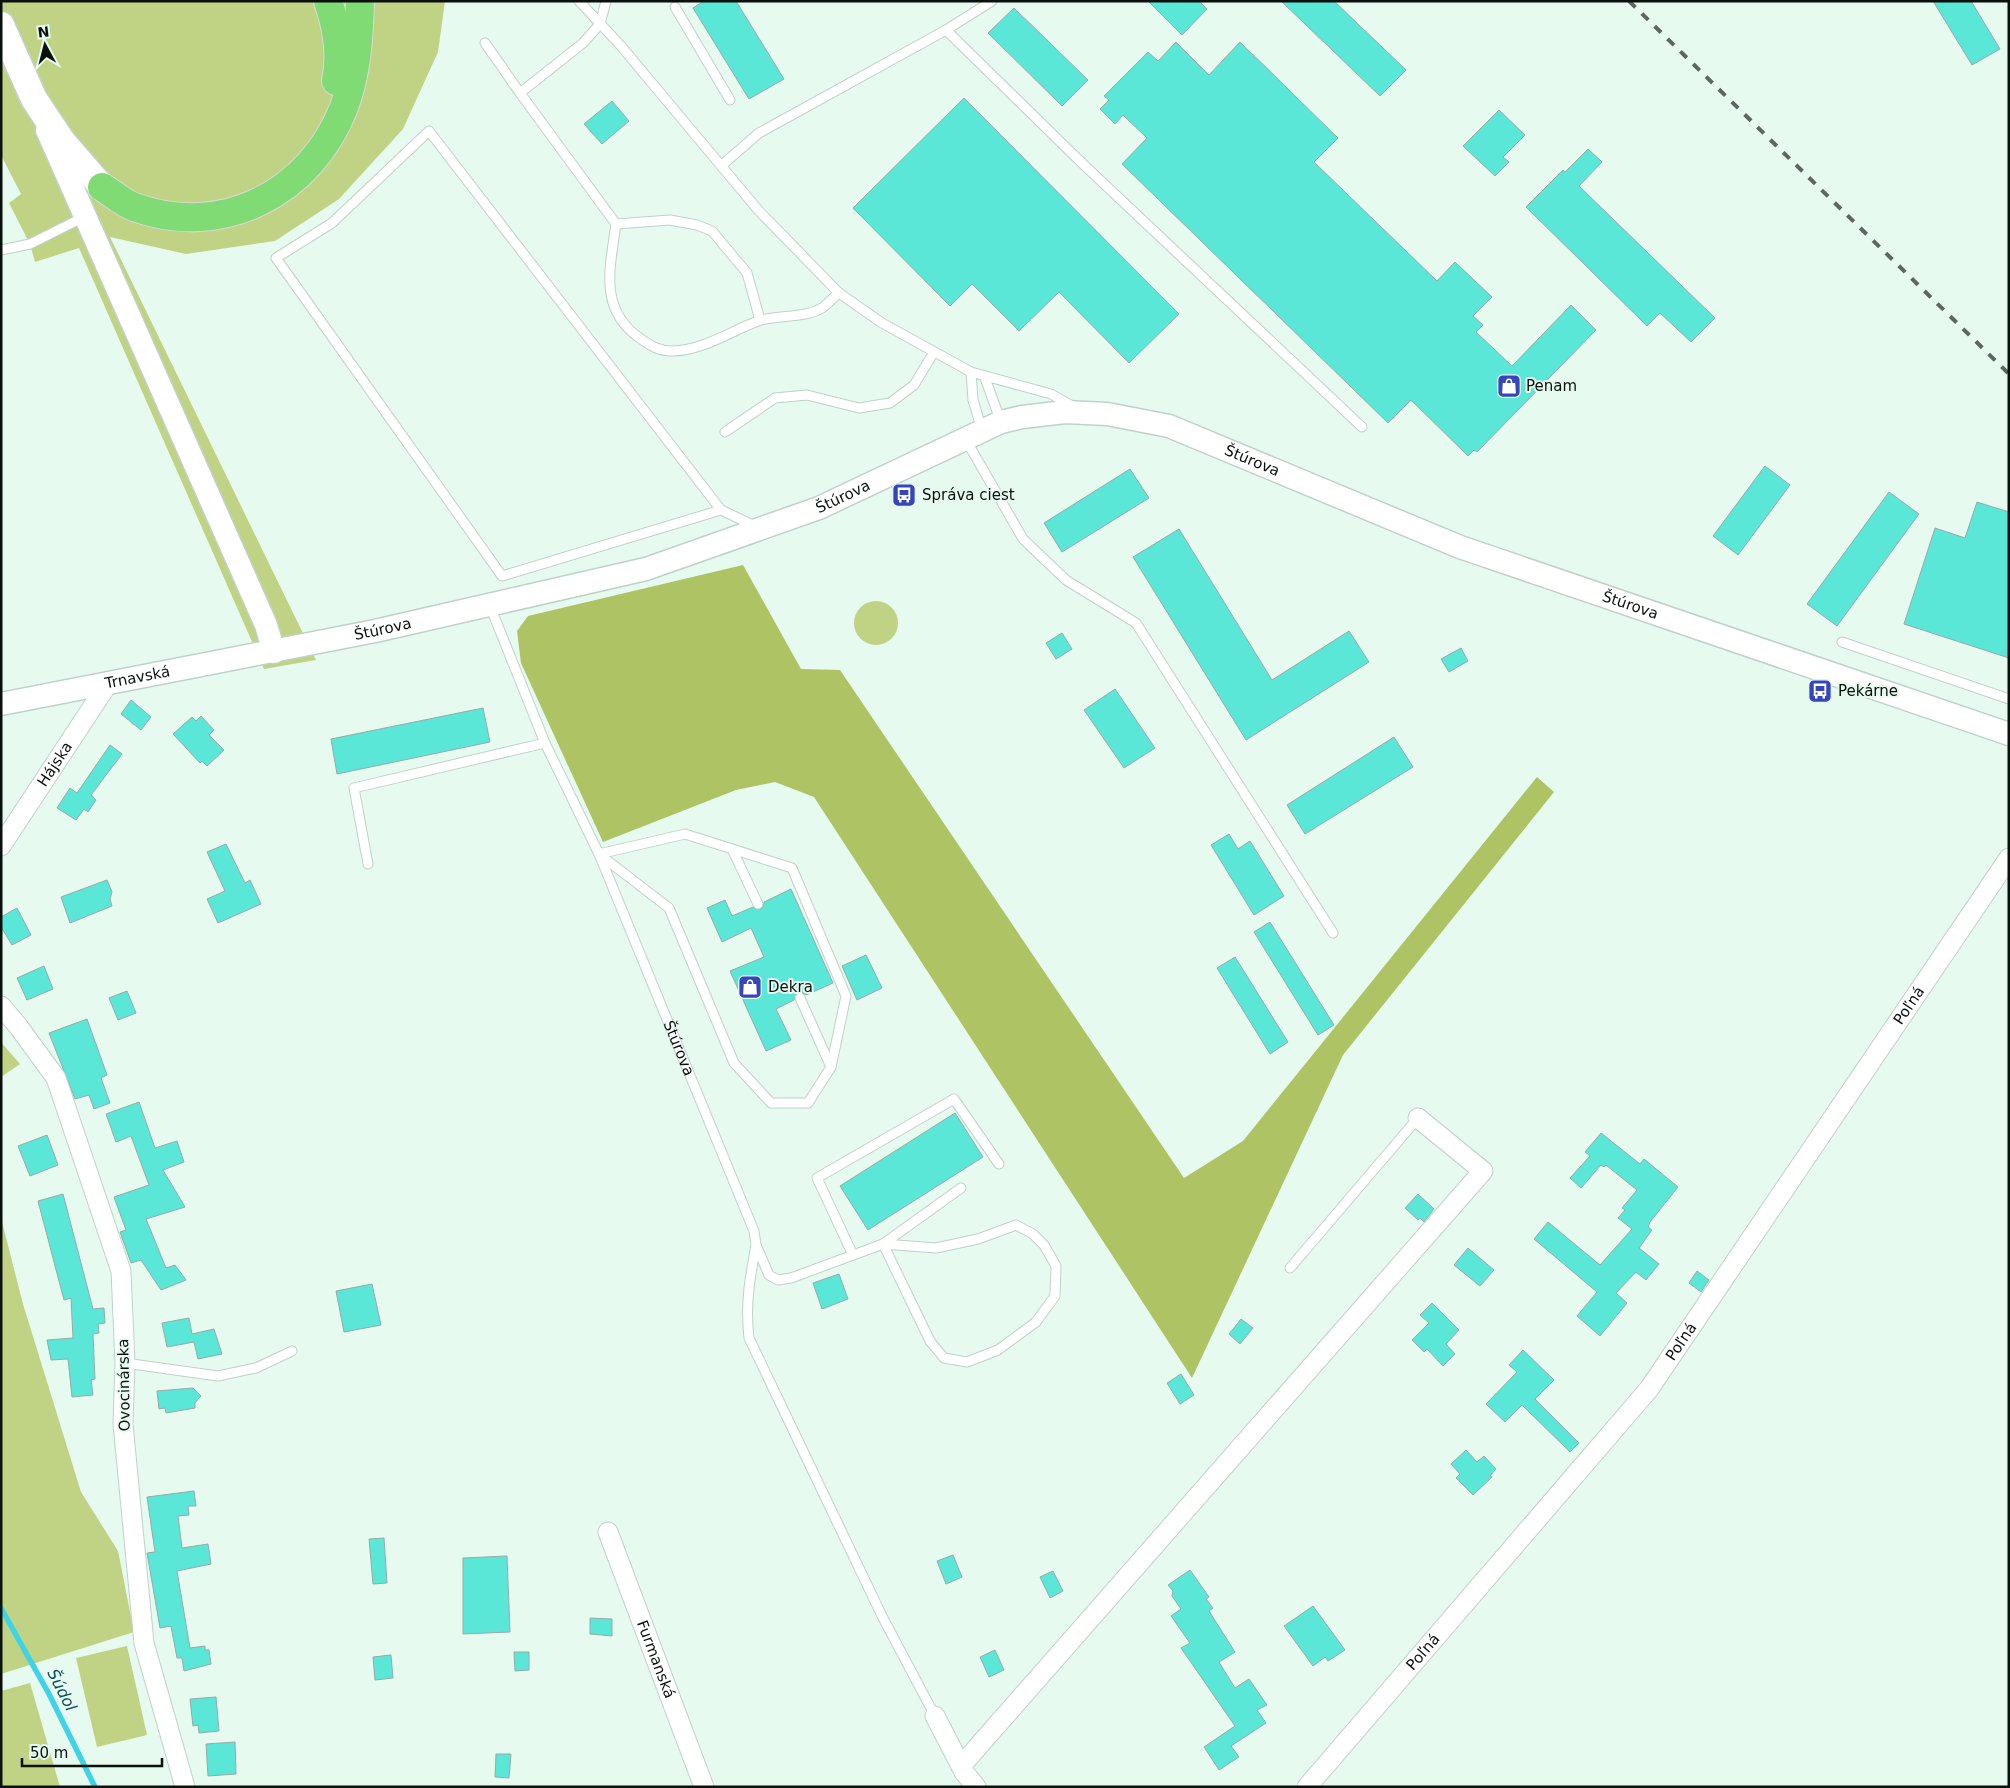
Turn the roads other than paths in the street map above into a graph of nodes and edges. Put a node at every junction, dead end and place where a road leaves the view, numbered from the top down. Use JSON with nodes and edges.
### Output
{"nodes":[{"id":1,"x":328,"y":1,"type":"edge"},
{"id":2,"x":360,"y":1,"type":"edge"},
{"id":3,"x":579,"y":1,"type":"edge"},
{"id":4,"x":606,"y":1,"type":"edge"},
{"id":5,"x":992,"y":1,"type":"edge"},
{"id":6,"x":675,"y":7,"type":"dead end"},
{"id":7,"x":600,"y":24,"type":"junction"},
{"id":8,"x":1,"y":25,"type":"edge"},
{"id":9,"x":946,"y":30,"type":"junction"},
{"id":10,"x":485,"y":43,"type":"dead end"},
{"id":11,"x":520,"y":93,"type":"junction"},
{"id":12,"x":34,"y":99,"type":"junction"},
{"id":13,"x":730,"y":100,"type":"dead end"},
{"id":14,"x":722,"y":165,"type":"junction"},
{"id":15,"x":102,"y":187,"type":"junction"},
{"id":16,"x":84,"y":216,"type":"junction"},
{"id":17,"x":616,"y":224,"type":"junction"},
{"id":18,"x":1,"y":250,"type":"edge"},
{"id":19,"x":839,"y":293,"type":"junction"},
{"id":20,"x":760,"y":320,"type":"junction"},
{"id":21,"x":934,"y":352,"type":"junction"},
{"id":22,"x":971,"y":372,"type":"junction"},
{"id":23,"x":985,"y":378,"type":"junction"},
{"id":24,"x":1085,"y":412,"type":"junction"},
{"id":25,"x":1362,"y":427,"type":"dead end"},
{"id":26,"x":982,"y":430,"type":"junction"},
{"id":27,"x":725,"y":432,"type":"dead end"},
{"id":28,"x":721,"y":510,"type":"junction"},
{"id":29,"x":763,"y":530,"type":"junction"},
{"id":30,"x":490,"y":606,"type":"junction"},
{"id":31,"x":1842,"y":642,"type":"dead end"},
{"id":32,"x":274,"y":652,"type":"junction"},
{"id":33,"x":110,"y":682,"type":"junction"},
{"id":34,"x":2009,"y":699,"type":"edge"},
{"id":35,"x":1,"y":704,"type":"edge"},
{"id":36,"x":2009,"y":734,"type":"edge"},
{"id":37,"x":545,"y":743,"type":"junction"},
{"id":38,"x":1,"y":846,"type":"edge"},
{"id":39,"x":732,"y":849,"type":"junction"},
{"id":40,"x":599,"y":854,"type":"junction"},
{"id":41,"x":2009,"y":858,"type":"edge"},
{"id":42,"x":368,"y":864,"type":"dead end"},
{"id":43,"x":758,"y":904,"type":"dead end"},
{"id":44,"x":1333,"y":933,"type":"dead end"},
{"id":45,"x":800,"y":998,"type":"dead end"},
{"id":46,"x":1,"y":1006,"type":"edge"},
{"id":47,"x":831,"y":1067,"type":"junction"},
{"id":48,"x":1418,"y":1118,"type":"joint"},
{"id":49,"x":999,"y":1164,"type":"dead end"},
{"id":50,"x":961,"y":1188,"type":"dead end"},
{"id":51,"x":882,"y":1244,"type":"junction"},
{"id":52,"x":756,"y":1245,"type":"junction"},
{"id":53,"x":853,"y":1255,"type":"junction"},
{"id":54,"x":1290,"y":1268,"type":"dead end"},
{"id":55,"x":292,"y":1351,"type":"dead end"},
{"id":56,"x":124,"y":1364,"type":"junction"},
{"id":57,"x":608,"y":1532,"type":"dead end"},
{"id":58,"x":935,"y":1716,"type":"joint"},
{"id":59,"x":969,"y":1780,"type":"edge"},
{"id":60,"x":185,"y":1787,"type":"edge"},
{"id":61,"x":704,"y":1787,"type":"edge"},
{"id":62,"x":1307,"y":1787,"type":"edge"}],
"edges":[{"from":1,"to":15,"type":"highway"},
{"from":2,"to":15,"type":"highway"},
{"from":3,"to":7,"type":"lane"},
{"from":4,"to":7,"type":"lane"},
{"from":5,"to":9,"type":"lane"},
{"from":6,"to":13,"type":"lane"},
{"from":7,"to":11,"type":"lane"},
{"from":7,"to":14,"type":"lane"},
{"from":8,"to":12,"type":"main road"},
{"from":9,"to":14,"type":"lane"},
{"from":9,"to":25,"type":"lane"},
{"from":10,"to":11,"type":"lane"},
{"from":11,"to":17,"type":"lane"},
{"from":12,"to":15,"type":"main road"},
{"from":12,"to":16,"type":"street"},
{"from":14,"to":19,"type":"lane"},
{"from":15,"to":16,"type":"street"},
{"from":16,"to":18,"type":"lane"},
{"from":16,"to":32,"type":"street"},
{"from":17,"to":20,"type":"lane"},
{"from":17,"to":20,"type":"lane"},
{"from":19,"to":20,"type":"lane"},
{"from":19,"to":21,"type":"lane"},
{"from":21,"to":22,"type":"lane"},
{"from":21,"to":27,"type":"lane"},
{"from":22,"to":23,"type":"lane"},
{"from":22,"to":26,"type":"lane"},
{"from":23,"to":24,"type":"lane"},
{"from":23,"to":26,"type":"lane"},
{"from":24,"to":26,"type":"street","name":"Štúrova"},
{"from":24,"to":36,"type":"street","name":"Štúrova"},
{"from":26,"to":29,"type":"street","name":"Štúrova"},
{"from":26,"to":44,"type":"lane"},
{"from":28,"to":28,"type":"lane"},
{"from":28,"to":29,"type":"lane"},
{"from":29,"to":30,"type":"street","name":"Štúrova"},
{"from":30,"to":32,"type":"street","name":"Štúrova"},
{"from":30,"to":37,"type":"lane","name":"Štúrova"},
{"from":31,"to":34,"type":"lane"},
{"from":32,"to":33,"type":"street","name":"Trnavská"},
{"from":33,"to":35,"type":"street","name":"Trnavská"},
{"from":33,"to":38,"type":"street","name":"Hájska"},
{"from":37,"to":40,"type":"lane","name":"Štúrova"},
{"from":37,"to":42,"type":"lane"},
{"from":39,"to":40,"type":"lane"},
{"from":39,"to":43,"type":"lane"},
{"from":39,"to":47,"type":"lane"},
{"from":40,"to":47,"type":"lane","name":"Štúrova"},
{"from":40,"to":52,"type":"lane","name":"Štúrova"},
{"from":41,"to":62,"type":"street","name":"Poľná"},
{"from":45,"to":47,"type":"lane"},
{"from":46,"to":56,"type":"street","name":"Ovocinárska"},
{"from":48,"to":54,"type":"lane"},
{"from":48,"to":59,"type":"street"},
{"from":49,"to":53,"type":"lane"},
{"from":50,"to":51,"type":"lane"},
{"from":51,"to":51,"type":"lane"},
{"from":51,"to":53,"type":"lane"},
{"from":52,"to":53,"type":"lane"},
{"from":52,"to":58,"type":"lane"},
{"from":55,"to":56,"type":"lane"},
{"from":56,"to":60,"type":"street","name":"Ovocinárska"},
{"from":57,"to":61,"type":"street","name":"Furmanská"},
{"from":58,"to":59,"type":"street"}]}
